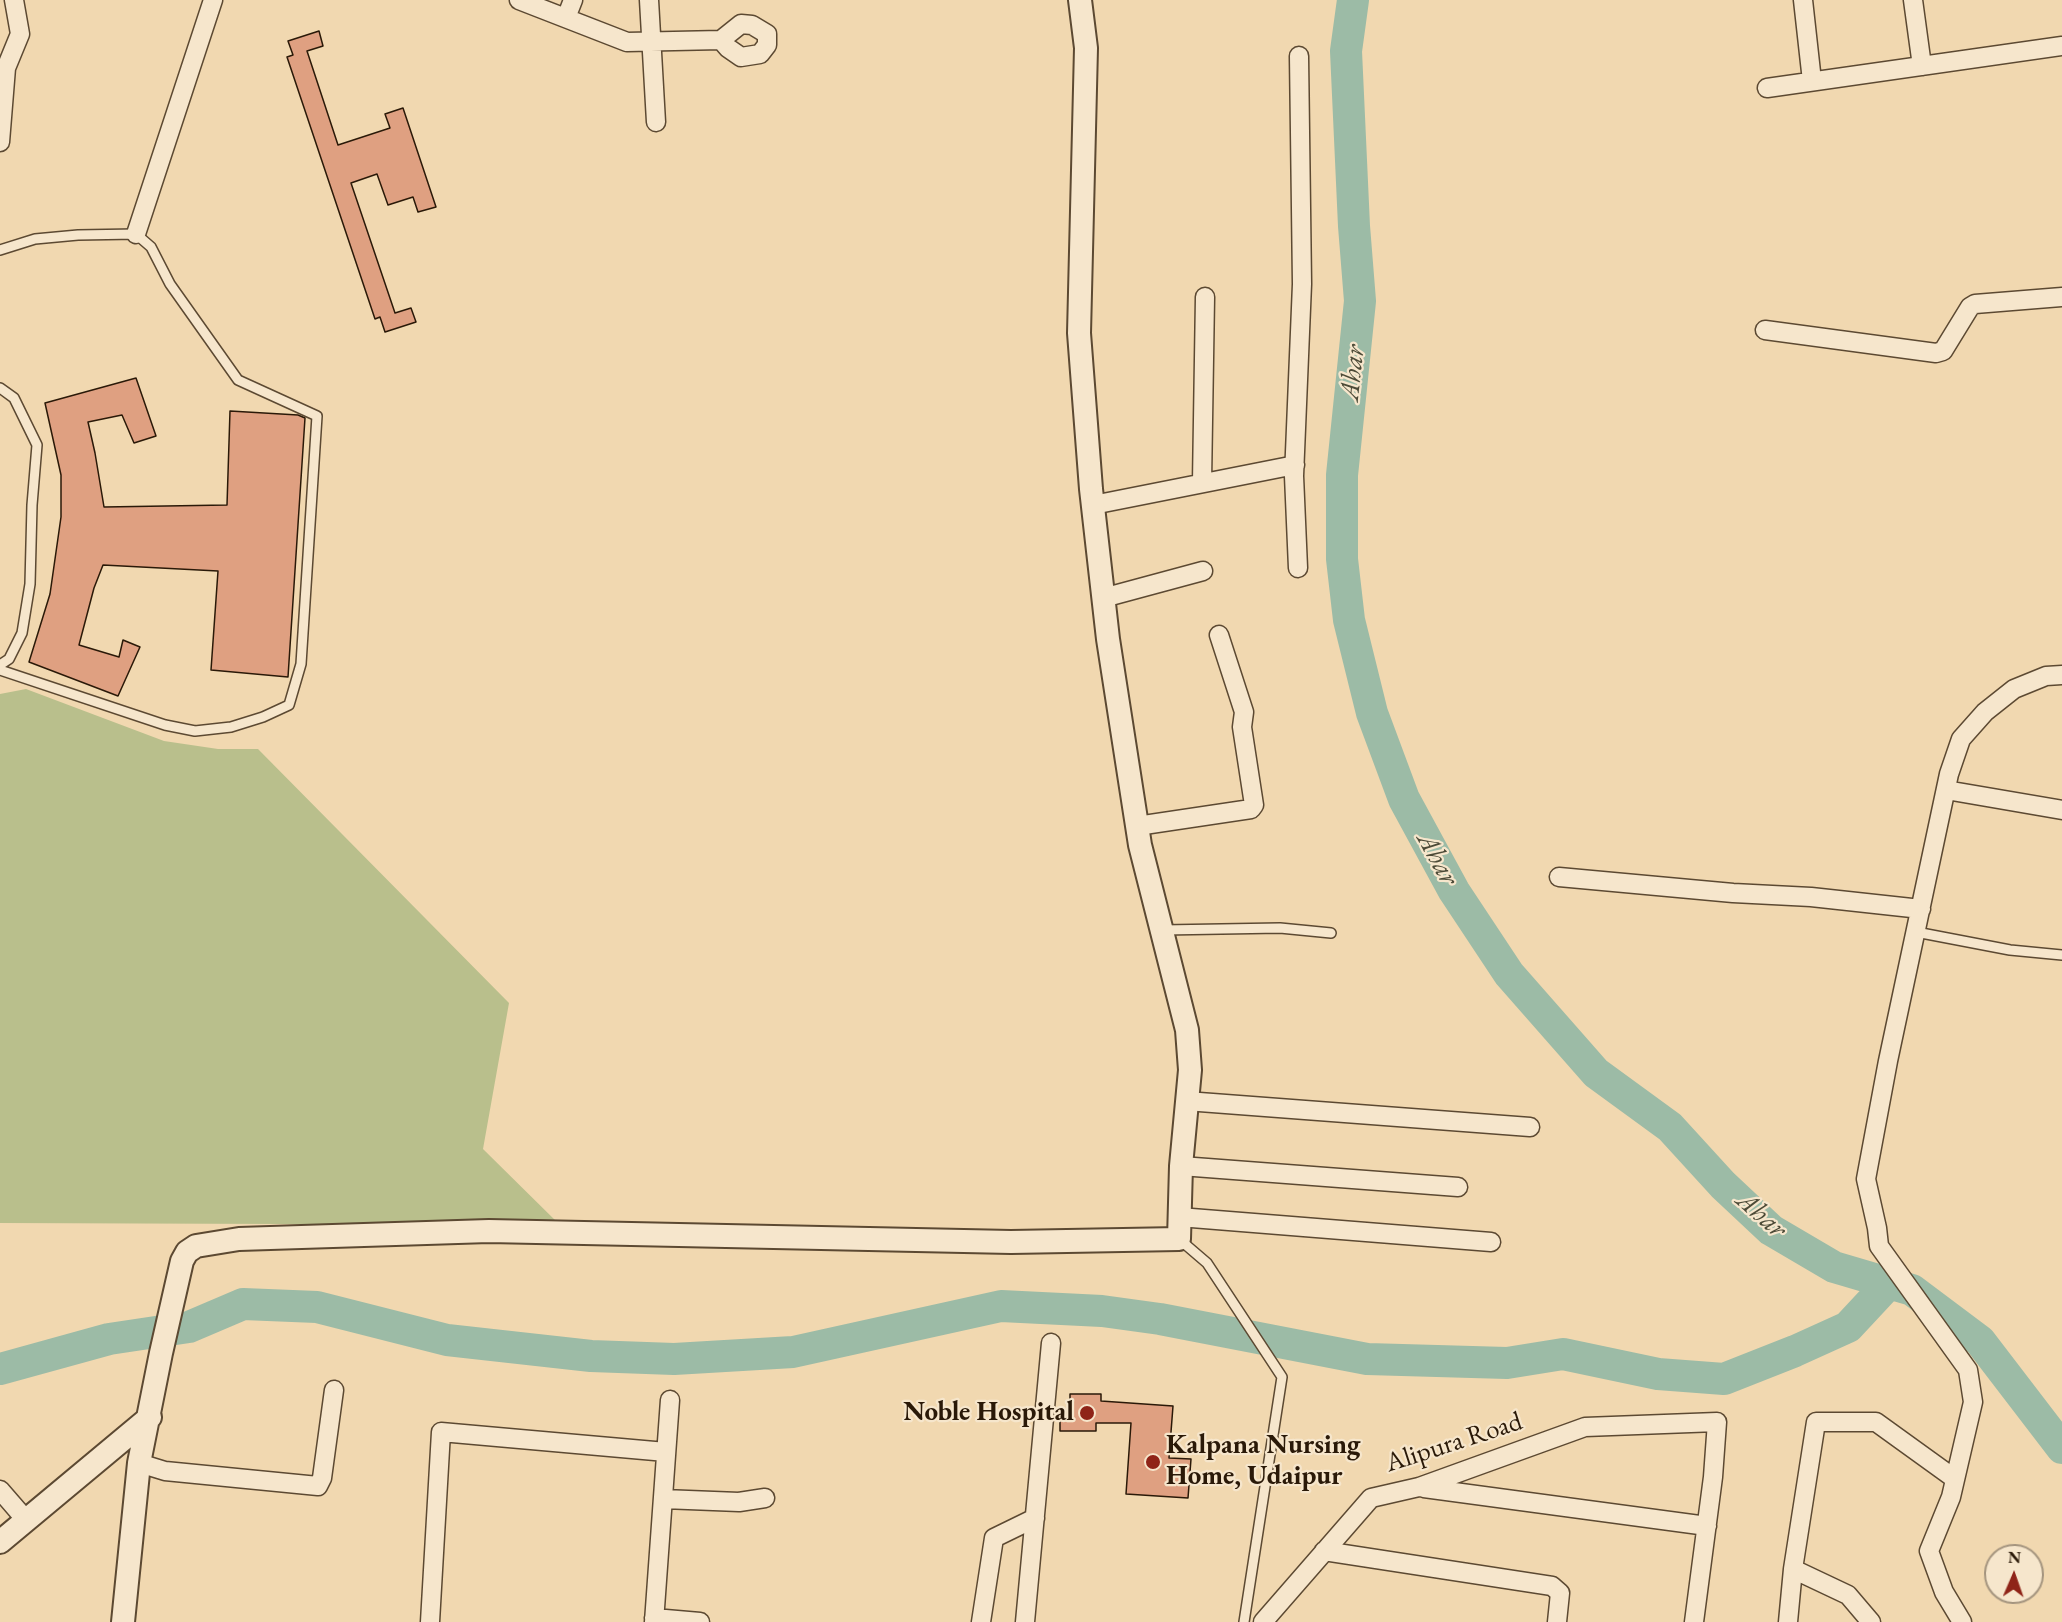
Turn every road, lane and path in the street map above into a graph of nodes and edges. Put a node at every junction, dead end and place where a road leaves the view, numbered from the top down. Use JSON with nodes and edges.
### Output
{"nodes":[{"id":1,"x":14,"y":0,"type":"edge"},
{"id":2,"x":213,"y":0,"type":"edge"},
{"id":3,"x":519,"y":0,"type":"edge"},
{"id":4,"x":573,"y":0,"type":"edge"},
{"id":5,"x":649,"y":0,"type":"edge"},
{"id":6,"x":1080,"y":0,"type":"edge"},
{"id":7,"x":1803,"y":0,"type":"edge"},
{"id":8,"x":1912,"y":0,"type":"edge"},
{"id":9,"x":566,"y":18,"type":"junction"},
{"id":10,"x":721,"y":40,"type":"dead end"},
{"id":11,"x":650,"y":42,"type":"junction"},
{"id":12,"x":2062,"y":46,"type":"edge"},
{"id":13,"x":1299,"y":56,"type":"dead end"},
{"id":14,"x":1923,"y":66,"type":"junction"},
{"id":15,"x":1812,"y":81,"type":"junction"},
{"id":16,"x":1767,"y":88,"type":"dead end"},
{"id":17,"x":656,"y":122,"type":"dead end"},
{"id":18,"x":0,"y":142,"type":"edge"},
{"id":19,"x":135,"y":234,"type":"junction"},
{"id":20,"x":0,"y":250,"type":"edge"},
{"id":21,"x":1205,"y":297,"type":"dead end"},
{"id":22,"x":2062,"y":297,"type":"edge"},
{"id":23,"x":1765,"y":330,"type":"dead end"},
{"id":24,"x":0,"y":388,"type":"edge"},
{"id":25,"x":1295,"y":465,"type":"junction"},
{"id":26,"x":1202,"y":482,"type":"junction"},
{"id":27,"x":1093,"y":505,"type":"junction"},
{"id":28,"x":1298,"y":568,"type":"dead end"},
{"id":29,"x":1203,"y":571,"type":"dead end"},
{"id":30,"x":1103,"y":598,"type":"junction"},
{"id":31,"x":1219,"y":635,"type":"dead end"},
{"id":32,"x":0,"y":665,"type":"edge"},
{"id":33,"x":0,"y":670,"type":"edge"},
{"id":34,"x":2062,"y":675,"type":"edge"},
{"id":35,"x":1946,"y":790,"type":"junction"},
{"id":36,"x":2062,"y":810,"type":"edge"},
{"id":37,"x":1137,"y":826,"type":"junction"},
{"id":38,"x":1559,"y":877,"type":"dead end"},
{"id":39,"x":1920,"y":909,"type":"junction"},
{"id":40,"x":1162,"y":930,"type":"junction"},
{"id":41,"x":1916,"y":932,"type":"junction"},
{"id":42,"x":1331,"y":933,"type":"dead end"},
{"id":43,"x":2062,"y":956,"type":"edge"},
{"id":44,"x":1186,"y":1101,"type":"junction"},
{"id":45,"x":1530,"y":1127,"type":"dead end"},
{"id":46,"x":1181,"y":1166,"type":"junction"},
{"id":47,"x":1458,"y":1187,"type":"dead end"},
{"id":48,"x":1179,"y":1228,"type":"junction"},
{"id":49,"x":1491,"y":1242,"type":"dead end"},
{"id":50,"x":1051,"y":1343,"type":"dead end"},
{"id":51,"x":334,"y":1390,"type":"dead end"},
{"id":52,"x":670,"y":1400,"type":"dead end"},
{"id":53,"x":150,"y":1417,"type":"junction"},
{"id":54,"x":666,"y":1452,"type":"junction"},
{"id":55,"x":139,"y":1463,"type":"junction"},
{"id":56,"x":1955,"y":1479,"type":"junction"},
{"id":57,"x":1419,"y":1487,"type":"junction"},
{"id":58,"x":0,"y":1490,"type":"edge"},
{"id":59,"x":765,"y":1498,"type":"dead end"},
{"id":60,"x":663,"y":1499,"type":"junction"},
{"id":61,"x":1035,"y":1518,"type":"junction"},
{"id":62,"x":26,"y":1520,"type":"junction"},
{"id":63,"x":1707,"y":1526,"type":"junction"},
{"id":64,"x":0,"y":1542,"type":"edge"},
{"id":65,"x":1324,"y":1551,"type":"junction"},
{"id":66,"x":1793,"y":1569,"type":"junction"},
{"id":67,"x":654,"y":1620,"type":"edge"},
{"id":68,"x":123,"y":1622,"type":"edge"},
{"id":69,"x":430,"y":1622,"type":"edge"},
{"id":70,"x":700,"y":1622,"type":"edge"},
{"id":71,"x":981,"y":1622,"type":"edge"},
{"id":72,"x":1025,"y":1622,"type":"edge"},
{"id":73,"x":1244,"y":1622,"type":"edge"},
{"id":74,"x":1263,"y":1622,"type":"edge"},
{"id":75,"x":1557,"y":1622,"type":"edge"},
{"id":76,"x":1694,"y":1622,"type":"edge"},
{"id":77,"x":1788,"y":1622,"type":"edge"},
{"id":78,"x":1871,"y":1622,"type":"edge"},
{"id":79,"x":1962,"y":1622,"type":"edge"}],
"edges":[{"from":1,"to":18,"type":"street"},
{"from":2,"to":19,"type":"street"},
{"from":3,"to":9,"type":"street"},
{"from":4,"to":9,"type":"street"},
{"from":5,"to":11,"type":"street"},
{"from":6,"to":27,"type":"street"},
{"from":7,"to":15,"type":"street"},
{"from":8,"to":14,"type":"street"},
{"from":9,"to":11,"type":"street"},
{"from":10,"to":11,"type":"street"},
{"from":11,"to":17,"type":"street"},
{"from":12,"to":14,"type":"street"},
{"from":13,"to":25,"type":"street"},
{"from":14,"to":15,"type":"street"},
{"from":15,"to":16,"type":"street"},
{"from":19,"to":20,"type":"lane"},
{"from":19,"to":33,"type":"lane"},
{"from":21,"to":26,"type":"street"},
{"from":22,"to":23,"type":"street"},
{"from":24,"to":32,"type":"lane"},
{"from":25,"to":26,"type":"street"},
{"from":25,"to":28,"type":"street"},
{"from":26,"to":27,"type":"street"},
{"from":27,"to":30,"type":"street"},
{"from":29,"to":30,"type":"street"},
{"from":30,"to":37,"type":"street"},
{"from":31,"to":37,"type":"street"},
{"from":34,"to":35,"type":"street"},
{"from":35,"to":36,"type":"street"},
{"from":35,"to":39,"type":"street"},
{"from":37,"to":40,"type":"street"},
{"from":38,"to":39,"type":"street"},
{"from":39,"to":41,"type":"street"},
{"from":40,"to":42,"type":"lane"},
{"from":40,"to":44,"type":"street"},
{"from":41,"to":43,"type":"lane"},
{"from":41,"to":56,"type":"street"},
{"from":44,"to":45,"type":"street"},
{"from":44,"to":46,"type":"street"},
{"from":46,"to":47,"type":"street"},
{"from":46,"to":48,"type":"street"},
{"from":48,"to":49,"type":"street"},
{"from":48,"to":53,"type":"street"},
{"from":48,"to":73,"type":"lane"},
{"from":50,"to":61,"type":"street"},
{"from":51,"to":55,"type":"street"},
{"from":52,"to":54,"type":"street"},
{"from":53,"to":55,"type":"street"},
{"from":53,"to":62,"type":"street"},
{"from":54,"to":60,"type":"street"},
{"from":54,"to":69,"type":"street"},
{"from":55,"to":68,"type":"street"},
{"from":56,"to":66,"type":"street"},
{"from":56,"to":79,"type":"street"},
{"from":57,"to":63,"type":"street"},
{"from":57,"to":63,"type":"street","name":"Alipura Road"},
{"from":57,"to":65,"type":"street","name":"Alipura Road"},
{"from":58,"to":62,"type":"street"},
{"from":59,"to":60,"type":"street"},
{"from":60,"to":67,"type":"street"},
{"from":61,"to":71,"type":"street"},
{"from":61,"to":72,"type":"street"},
{"from":62,"to":64,"type":"street"},
{"from":63,"to":76,"type":"street"},
{"from":65,"to":74,"type":"street","name":"Alipura Road"},
{"from":65,"to":75,"type":"street"},
{"from":66,"to":77,"type":"street"},
{"from":66,"to":78,"type":"street"},
{"from":67,"to":70,"type":"street"}]}
